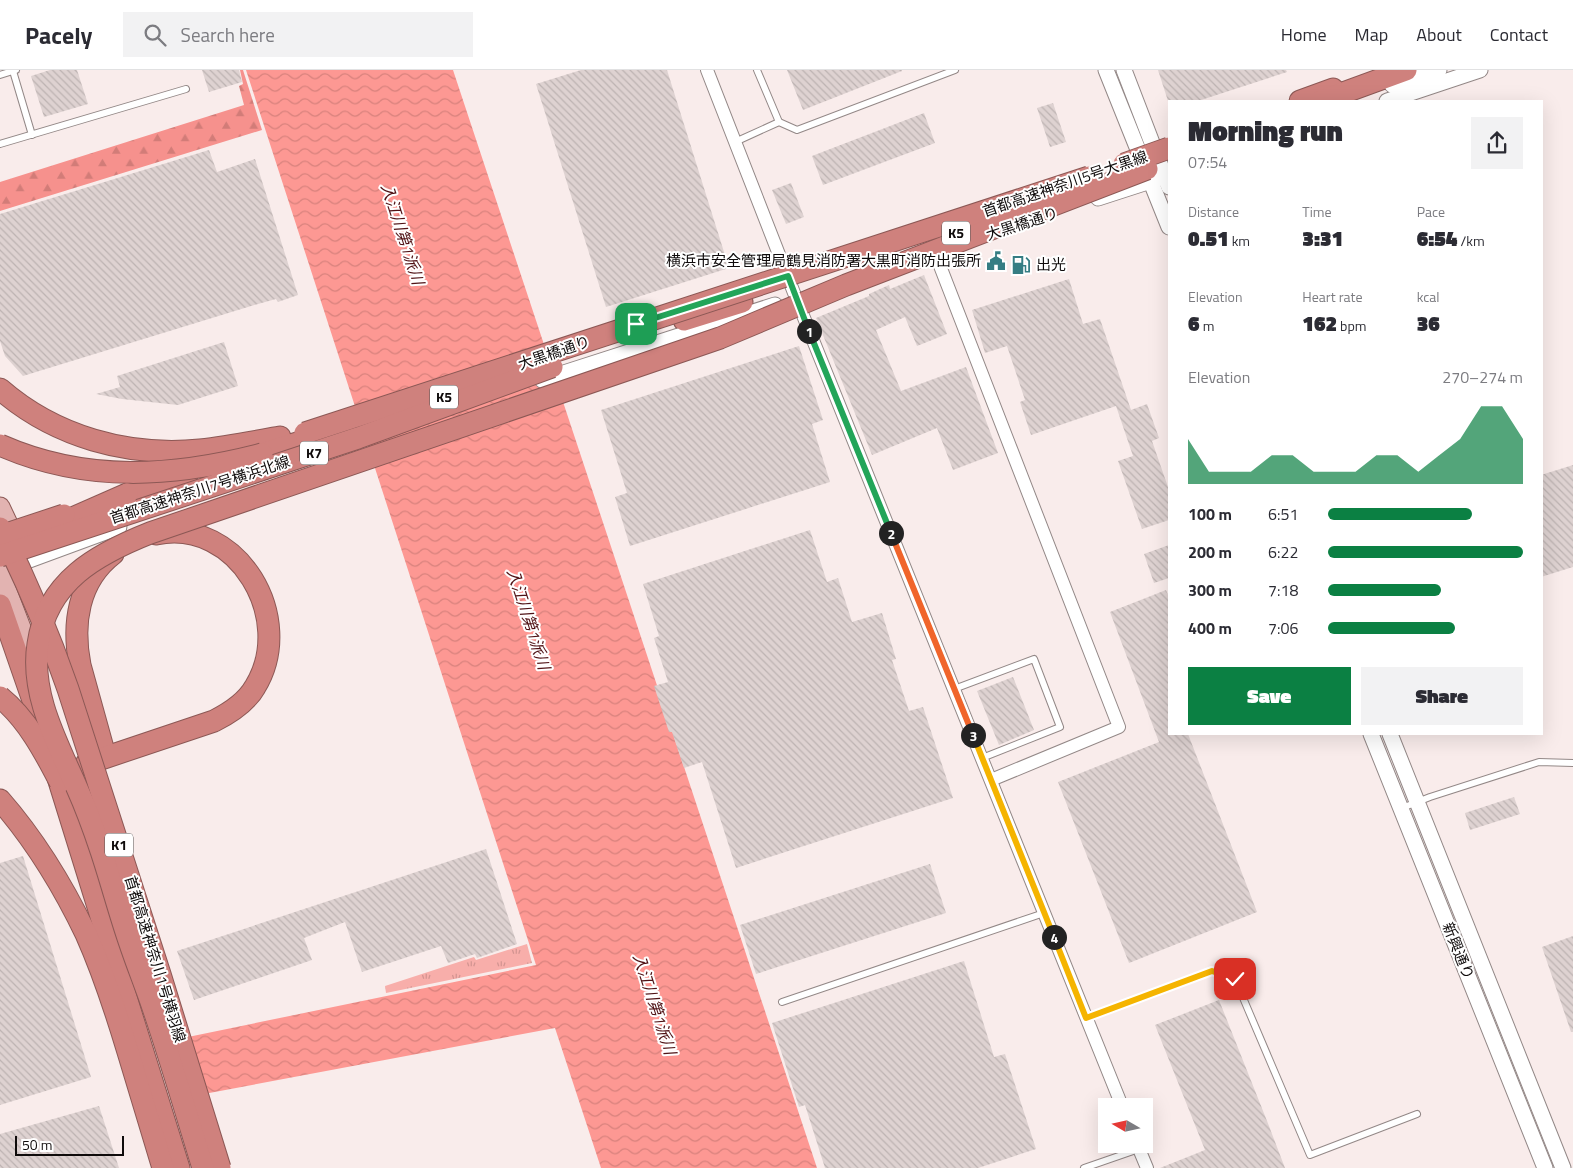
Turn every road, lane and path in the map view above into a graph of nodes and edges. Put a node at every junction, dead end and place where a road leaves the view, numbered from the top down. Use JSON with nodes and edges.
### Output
{"nodes":[{"id":1,"x":14,"y":70,"type":"edge"},
{"id":2,"x":707,"y":70,"type":"edge"},
{"id":3,"x":757,"y":70,"type":"edge"},
{"id":4,"x":955,"y":70,"type":"edge"},
{"id":5,"x":1106,"y":70,"type":"edge"},
{"id":6,"x":1124,"y":70,"type":"edge"},
{"id":7,"x":1385,"y":70,"type":"edge"},
{"id":8,"x":1406,"y":70,"type":"edge"},
{"id":9,"x":1439,"y":70,"type":"edge"},
{"id":10,"x":1480,"y":70,"type":"edge"},
{"id":11,"x":0,"y":75,"type":"edge"},
{"id":12,"x":186,"y":89,"type":"dead end"},
{"id":13,"x":1303,"y":100,"type":"edge"},
{"id":14,"x":1324,"y":100,"type":"edge"},
{"id":15,"x":1344,"y":100,"type":"edge"},
{"id":16,"x":1390,"y":100,"type":"edge"},
{"id":17,"x":779,"y":122,"type":"junction"},
{"id":18,"x":32,"y":135,"type":"junction"},
{"id":19,"x":735,"y":142,"type":"junction"},
{"id":20,"x":0,"y":144,"type":"edge"},
{"id":21,"x":1161,"y":168,"type":"edge"},
{"id":22,"x":1168,"y":220,"type":"edge"},
{"id":23,"x":935,"y":253,"type":"junction"},
{"id":24,"x":788,"y":276,"type":"junction"},
{"id":25,"x":796,"y":298,"type":"junction"},
{"id":26,"x":625,"y":339,"type":"junction"},
{"id":27,"x":0,"y":389,"type":"edge"},
{"id":28,"x":305,"y":433,"type":"junction"},
{"id":29,"x":0,"y":445,"type":"edge"},
{"id":30,"x":127,"y":494,"type":"junction"},
{"id":31,"x":0,"y":507,"type":"edge"},
{"id":32,"x":4,"y":535,"type":"edge"},
{"id":33,"x":0,"y":556,"type":"edge"},
{"id":34,"x":0,"y":561,"type":"edge"},
{"id":35,"x":24,"y":562,"type":"junction"},
{"id":36,"x":0,"y":571,"type":"edge"},
{"id":37,"x":0,"y":605,"type":"edge"},
{"id":38,"x":26,"y":645,"type":"joint"},
{"id":39,"x":29,"y":668,"type":"dead end"},
{"id":40,"x":954,"y":690,"type":"junction"},
{"id":41,"x":0,"y":697,"type":"edge"},
{"id":42,"x":1371,"y":735,"type":"edge"},
{"id":43,"x":1390,"y":735,"type":"edge"},
{"id":44,"x":982,"y":758,"type":"junction"},
{"id":45,"x":1573,"y":762,"type":"edge"},
{"id":46,"x":86,"y":764,"type":"junction"},
{"id":47,"x":991,"y":780,"type":"junction"},
{"id":48,"x":0,"y":794,"type":"edge"},
{"id":49,"x":0,"y":800,"type":"edge"},
{"id":50,"x":1417,"y":802,"type":"junction"},
{"id":51,"x":1401,"y":809,"type":"junction"},
{"id":52,"x":28,"y":835,"type":"junction"},
{"id":53,"x":130,"y":904,"type":"dead end"},
{"id":54,"x":1044,"y":913,"type":"junction"},
{"id":55,"x":129,"y":940,"type":"junction"},
{"id":56,"x":160,"y":974,"type":"junction"},
{"id":57,"x":782,"y":1002,"type":"dead end"},
{"id":58,"x":165,"y":1017,"type":"dead end"},
{"id":59,"x":1086,"y":1018,"type":"junction"},
{"id":60,"x":147,"y":1022,"type":"dead end"},
{"id":61,"x":138,"y":1025,"type":"dead end"},
{"id":62,"x":1119,"y":1098,"type":"edge"},
{"id":63,"x":1417,"y":1114,"type":"dead end"},
{"id":64,"x":1121,"y":1153,"type":"edge"},
{"id":65,"x":1141,"y":1153,"type":"edge"},
{"id":66,"x":163,"y":1168,"type":"edge"},
{"id":67,"x":179,"y":1168,"type":"edge"},
{"id":68,"x":186,"y":1168,"type":"edge"},
{"id":69,"x":202,"y":1168,"type":"edge"},
{"id":70,"x":220,"y":1168,"type":"edge"},
{"id":71,"x":1084,"y":1168,"type":"edge"},
{"id":72,"x":1147,"y":1168,"type":"edge"},
{"id":73,"x":1545,"y":1168,"type":"edge"},
{"id":74,"x":1563,"y":1168,"type":"edge"}],
"edges":[{"from":1,"to":11,"type":"lane"},
{"from":1,"to":18,"type":"lane"},
{"from":2,"to":19,"type":"street"},
{"from":3,"to":17,"type":"lane"},
{"from":4,"to":17,"type":"lane"},
{"from":5,"to":21,"type":"street"},
{"from":6,"to":21,"type":"street"},
{"from":7,"to":13,"type":"highway"},
{"from":8,"to":14,"type":"highway"},
{"from":9,"to":15,"type":"street"},
{"from":10,"to":16,"type":"street"},
{"from":12,"to":18,"type":"lane"},
{"from":17,"to":19,"type":"lane"},
{"from":18,"to":20,"type":"lane"},
{"from":19,"to":24,"type":"street"},
{"from":21,"to":22,"type":"street"},
{"from":21,"to":23,"type":"street","name":"大黒橋通り"},
{"from":21,"to":24,"type":"street","name":"大黒橋通り"},
{"from":21,"to":26,"type":"highway","name":"首都高速神奈川5号大黒線","number":"K5","bridge":true},
{"from":21,"to":28,"type":"highway","name":"首都高速神奈川5号大黒線","number":"K5","bridge":true},
{"from":21,"to":55,"type":"highway","bridge":true},
{"from":23,"to":25,"type":"street","name":"大黒橋通り"},
{"from":23,"to":47,"type":"street"},
{"from":24,"to":25,"type":"street"},
{"from":24,"to":32,"type":"street","name":"大黒橋通り","bridge":true},
{"from":25,"to":35,"type":"street","name":"大黒橋通り"},
{"from":25,"to":40,"type":"street"},
{"from":26,"to":29,"type":"highway","number":"K5","bridge":true},
{"from":26,"to":33,"type":"highway","name":"首都高速神奈川7号横浜北線","number":"K7","bridge":true},
{"from":27,"to":28,"type":"highway","number":"K5"},
{"from":28,"to":30,"type":"highway","name":"首都高速神奈川7号横浜北線","number":"K7","bridge":true},
{"from":30,"to":32,"type":"highway","name":"首都高速神奈川7号横浜北線","number":"K7","bridge":true},
{"from":30,"to":34,"type":"highway","bridge":true},
{"from":31,"to":32,"type":"main road"},
{"from":32,"to":35,"type":"main road"},
{"from":32,"to":56,"type":"highway","name":"首都高速神奈川1号横羽線","number":"K1","bridge":true},
{"from":35,"to":36,"type":"main road"},
{"from":35,"to":46,"type":"main road"},
{"from":36,"to":38,"type":"main road"},
{"from":37,"to":67,"type":"highway","number":"K1","bridge":true},
{"from":38,"to":68,"type":"highway"},
{"from":39,"to":61,"type":"lane"},
{"from":40,"to":44,"type":"street"},
{"from":40,"to":44,"type":"lane"},
{"from":41,"to":55,"type":"highway","bridge":true},
{"from":42,"to":51,"type":"street","name":"新興通り"},
{"from":43,"to":50,"type":"street","name":"新興通り"},
{"from":44,"to":47,"type":"street"},
{"from":45,"to":50,"type":"lane"},
{"from":46,"to":53,"type":"lane"},
{"from":46,"to":56,"type":"highway","bridge":true},
{"from":47,"to":54,"type":"street"},
{"from":48,"to":52,"type":"highway"},
{"from":49,"to":52,"type":"highway"},
{"from":50,"to":51,"type":"lane"},
{"from":50,"to":74,"type":"street","name":"新興通り"},
{"from":51,"to":73,"type":"street","name":"新興通り"},
{"from":52,"to":66,"type":"highway"},
{"from":54,"to":57,"type":"lane"},
{"from":54,"to":59,"type":"street"},
{"from":55,"to":69,"type":"highway","bridge":true},
{"from":56,"to":70,"type":"highway","name":"首都高速神奈川1号横羽線","number":"K1","bridge":true},
{"from":58,"to":60,"type":"lane"},
{"from":59,"to":62,"type":"street"},
{"from":59,"to":63,"type":"lane"},
{"from":64,"to":71,"type":"lane"},
{"from":65,"to":72,"type":"street"}]}
